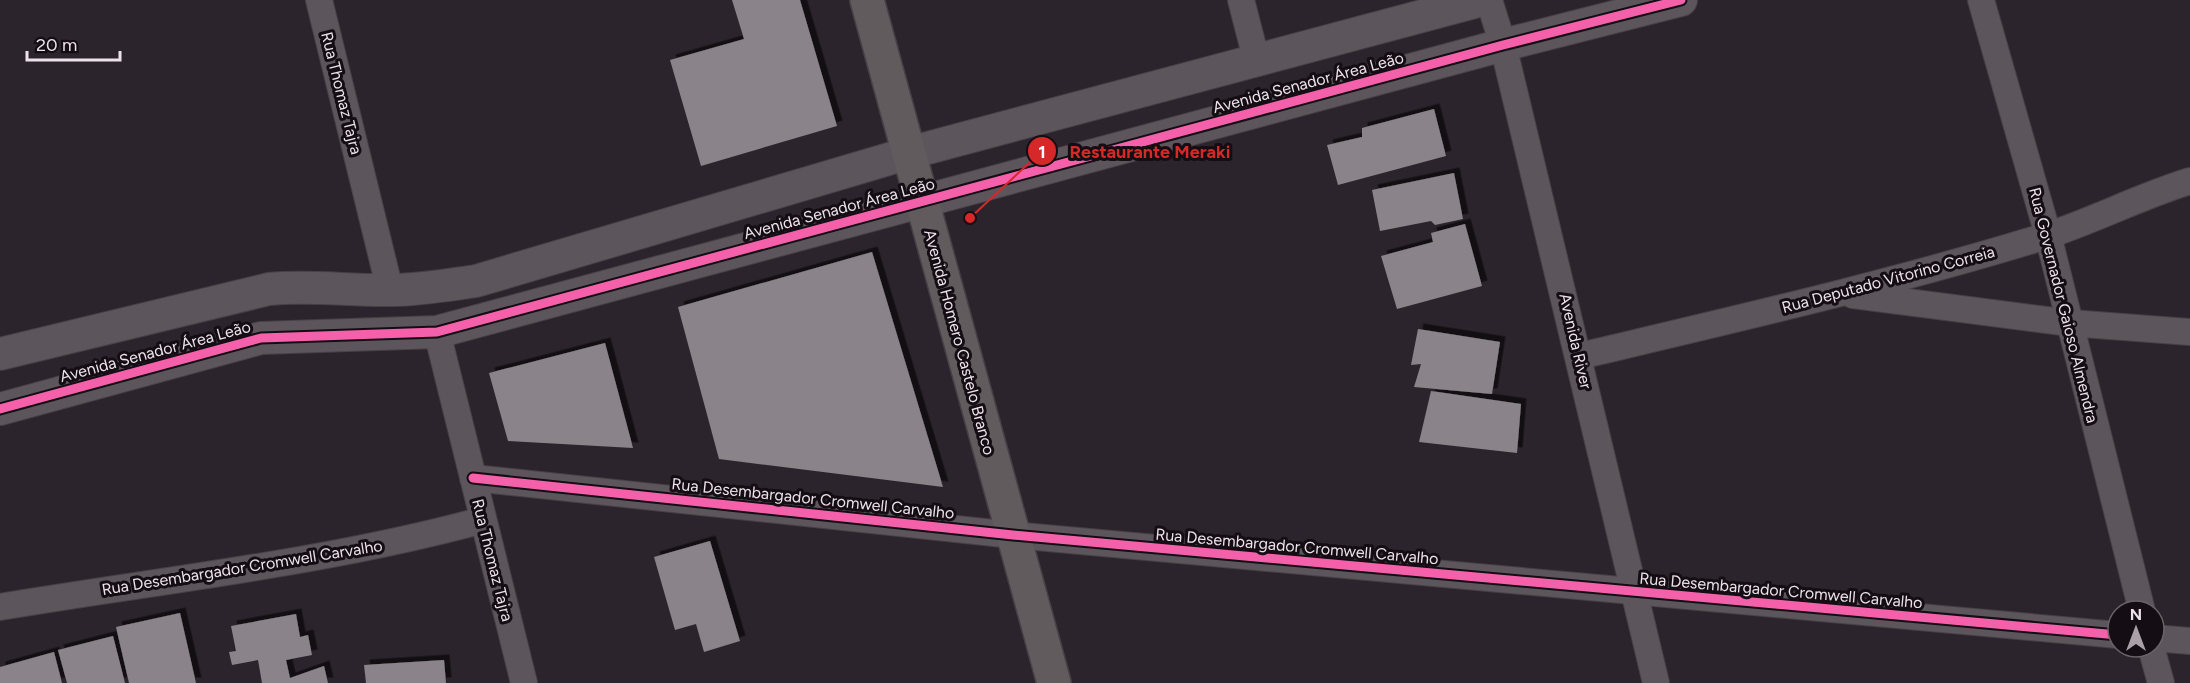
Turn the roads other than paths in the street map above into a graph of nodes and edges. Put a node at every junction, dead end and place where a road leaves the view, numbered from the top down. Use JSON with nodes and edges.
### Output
{"nodes":[{"id":1,"x":319,"y":0,"type":"edge"},
{"id":2,"x":867,"y":0,"type":"edge"},
{"id":3,"x":1241,"y":0,"type":"edge"},
{"id":4,"x":1482,"y":0,"type":"edge"},
{"id":5,"x":1489,"y":0,"type":"edge"},
{"id":6,"x":1681,"y":0,"type":"edge"},
{"id":7,"x":1981,"y":0,"type":"edge"},
{"id":8,"x":1503,"y":45,"type":"junction"},
{"id":9,"x":1256,"y":58,"type":"junction"},
{"id":10,"x":909,"y":153,"type":"junction"},
{"id":11,"x":2190,"y":181,"type":"edge"},
{"id":12,"x":922,"y":202,"type":"junction"},
{"id":13,"x":2048,"y":235,"type":"junction"},
{"id":14,"x":390,"y":290,"type":"junction"},
{"id":15,"x":1840,"y":294,"type":"junction"},
{"id":16,"x":2070,"y":323,"type":"junction"},
{"id":17,"x":437,"y":332,"type":"junction"},
{"id":18,"x":2190,"y":332,"type":"edge"},
{"id":19,"x":0,"y":354,"type":"edge"},
{"id":20,"x":1580,"y":356,"type":"junction"},
{"id":21,"x":0,"y":409,"type":"edge"},
{"id":22,"x":474,"y":478,"type":"junction"},
{"id":23,"x":483,"y":520,"type":"junction"},
{"id":24,"x":1013,"y":535,"type":"junction"},
{"id":25,"x":1633,"y":593,"type":"junction"},
{"id":26,"x":2139,"y":599,"type":"edge"},
{"id":27,"x":0,"y":607,"type":"edge"},
{"id":28,"x":2106,"y":633,"type":"edge"},
{"id":29,"x":2166,"y":639,"type":"edge"},
{"id":30,"x":2190,"y":641,"type":"edge"},
{"id":31,"x":2154,"y":659,"type":"edge"},
{"id":32,"x":524,"y":683,"type":"edge"},
{"id":33,"x":1054,"y":683,"type":"edge"},
{"id":34,"x":1656,"y":683,"type":"edge"},
{"id":35,"x":2161,"y":683,"type":"edge"}],
"edges":[{"from":1,"to":14,"type":"street","name":"Rua Thomaz Tajra"},
{"from":2,"to":10,"type":"main road","name":"Avenida Homero Castelo Branco"},
{"from":3,"to":9,"type":"street"},
{"from":4,"to":9,"type":"street","name":"Avenida Senador Área Leão"},
{"from":5,"to":8,"type":"street","name":"Avenida River"},
{"from":6,"to":8,"type":"street","name":"Avenida Senador Área Leão"},
{"from":7,"to":13,"type":"street","name":"Rua Governador Gaioso Almendra"},
{"from":8,"to":12,"type":"street","name":"Avenida Senador Área Leão"},
{"from":8,"to":20,"type":"street","name":"Avenida River"},
{"from":9,"to":10,"type":"street","name":"Avenida Senador Área Leão"},
{"from":10,"to":12,"type":"main road","name":"Avenida Homero Castelo Branco"},
{"from":10,"to":14,"type":"street","name":"Avenida Senador Área Leão"},
{"from":11,"to":13,"type":"street","name":"Rua Deputado Vitorino Correia"},
{"from":12,"to":17,"type":"street","name":"Avenida Senador Área Leão"},
{"from":12,"to":24,"type":"main road","name":"Avenida Homero Castelo Branco"},
{"from":13,"to":15,"type":"street","name":"Rua Deputado Vitorino Correia"},
{"from":13,"to":16,"type":"street","name":"Rua Governador Gaioso Almendra"},
{"from":14,"to":19,"type":"street","name":"Avenida Senador Área Leão"},
{"from":15,"to":16,"type":"street"},
{"from":15,"to":20,"type":"street","name":"Rua Deputado Vitorino Correia"},
{"from":16,"to":18,"type":"street"},
{"from":16,"to":26,"type":"street","name":"Rua Governador Gaioso Almendra"},
{"from":17,"to":21,"type":"street","name":"Avenida Senador Área Leão"},
{"from":17,"to":22,"type":"street","name":"Rua Thomaz Tajra"},
{"from":20,"to":25,"type":"street","name":"Avenida River"},
{"from":22,"to":23,"type":"street","name":"Rua Thomaz Tajra"},
{"from":22,"to":24,"type":"street","name":"Rua Desembargador Cromwell Carvalho"},
{"from":23,"to":27,"type":"street","name":"Rua Desembargador Cromwell Carvalho"},
{"from":23,"to":32,"type":"street","name":"Rua Thomaz Tajra"},
{"from":24,"to":25,"type":"street","name":"Rua Desembargador Cromwell Carvalho"},
{"from":24,"to":33,"type":"main road","name":"Avenida Homero Castelo Branco"},
{"from":25,"to":28,"type":"street","name":"Rua Desembargador Cromwell Carvalho"},
{"from":25,"to":34,"type":"street","name":"Avenida River"},
{"from":29,"to":30,"type":"street"},
{"from":31,"to":35,"type":"street"}]}
